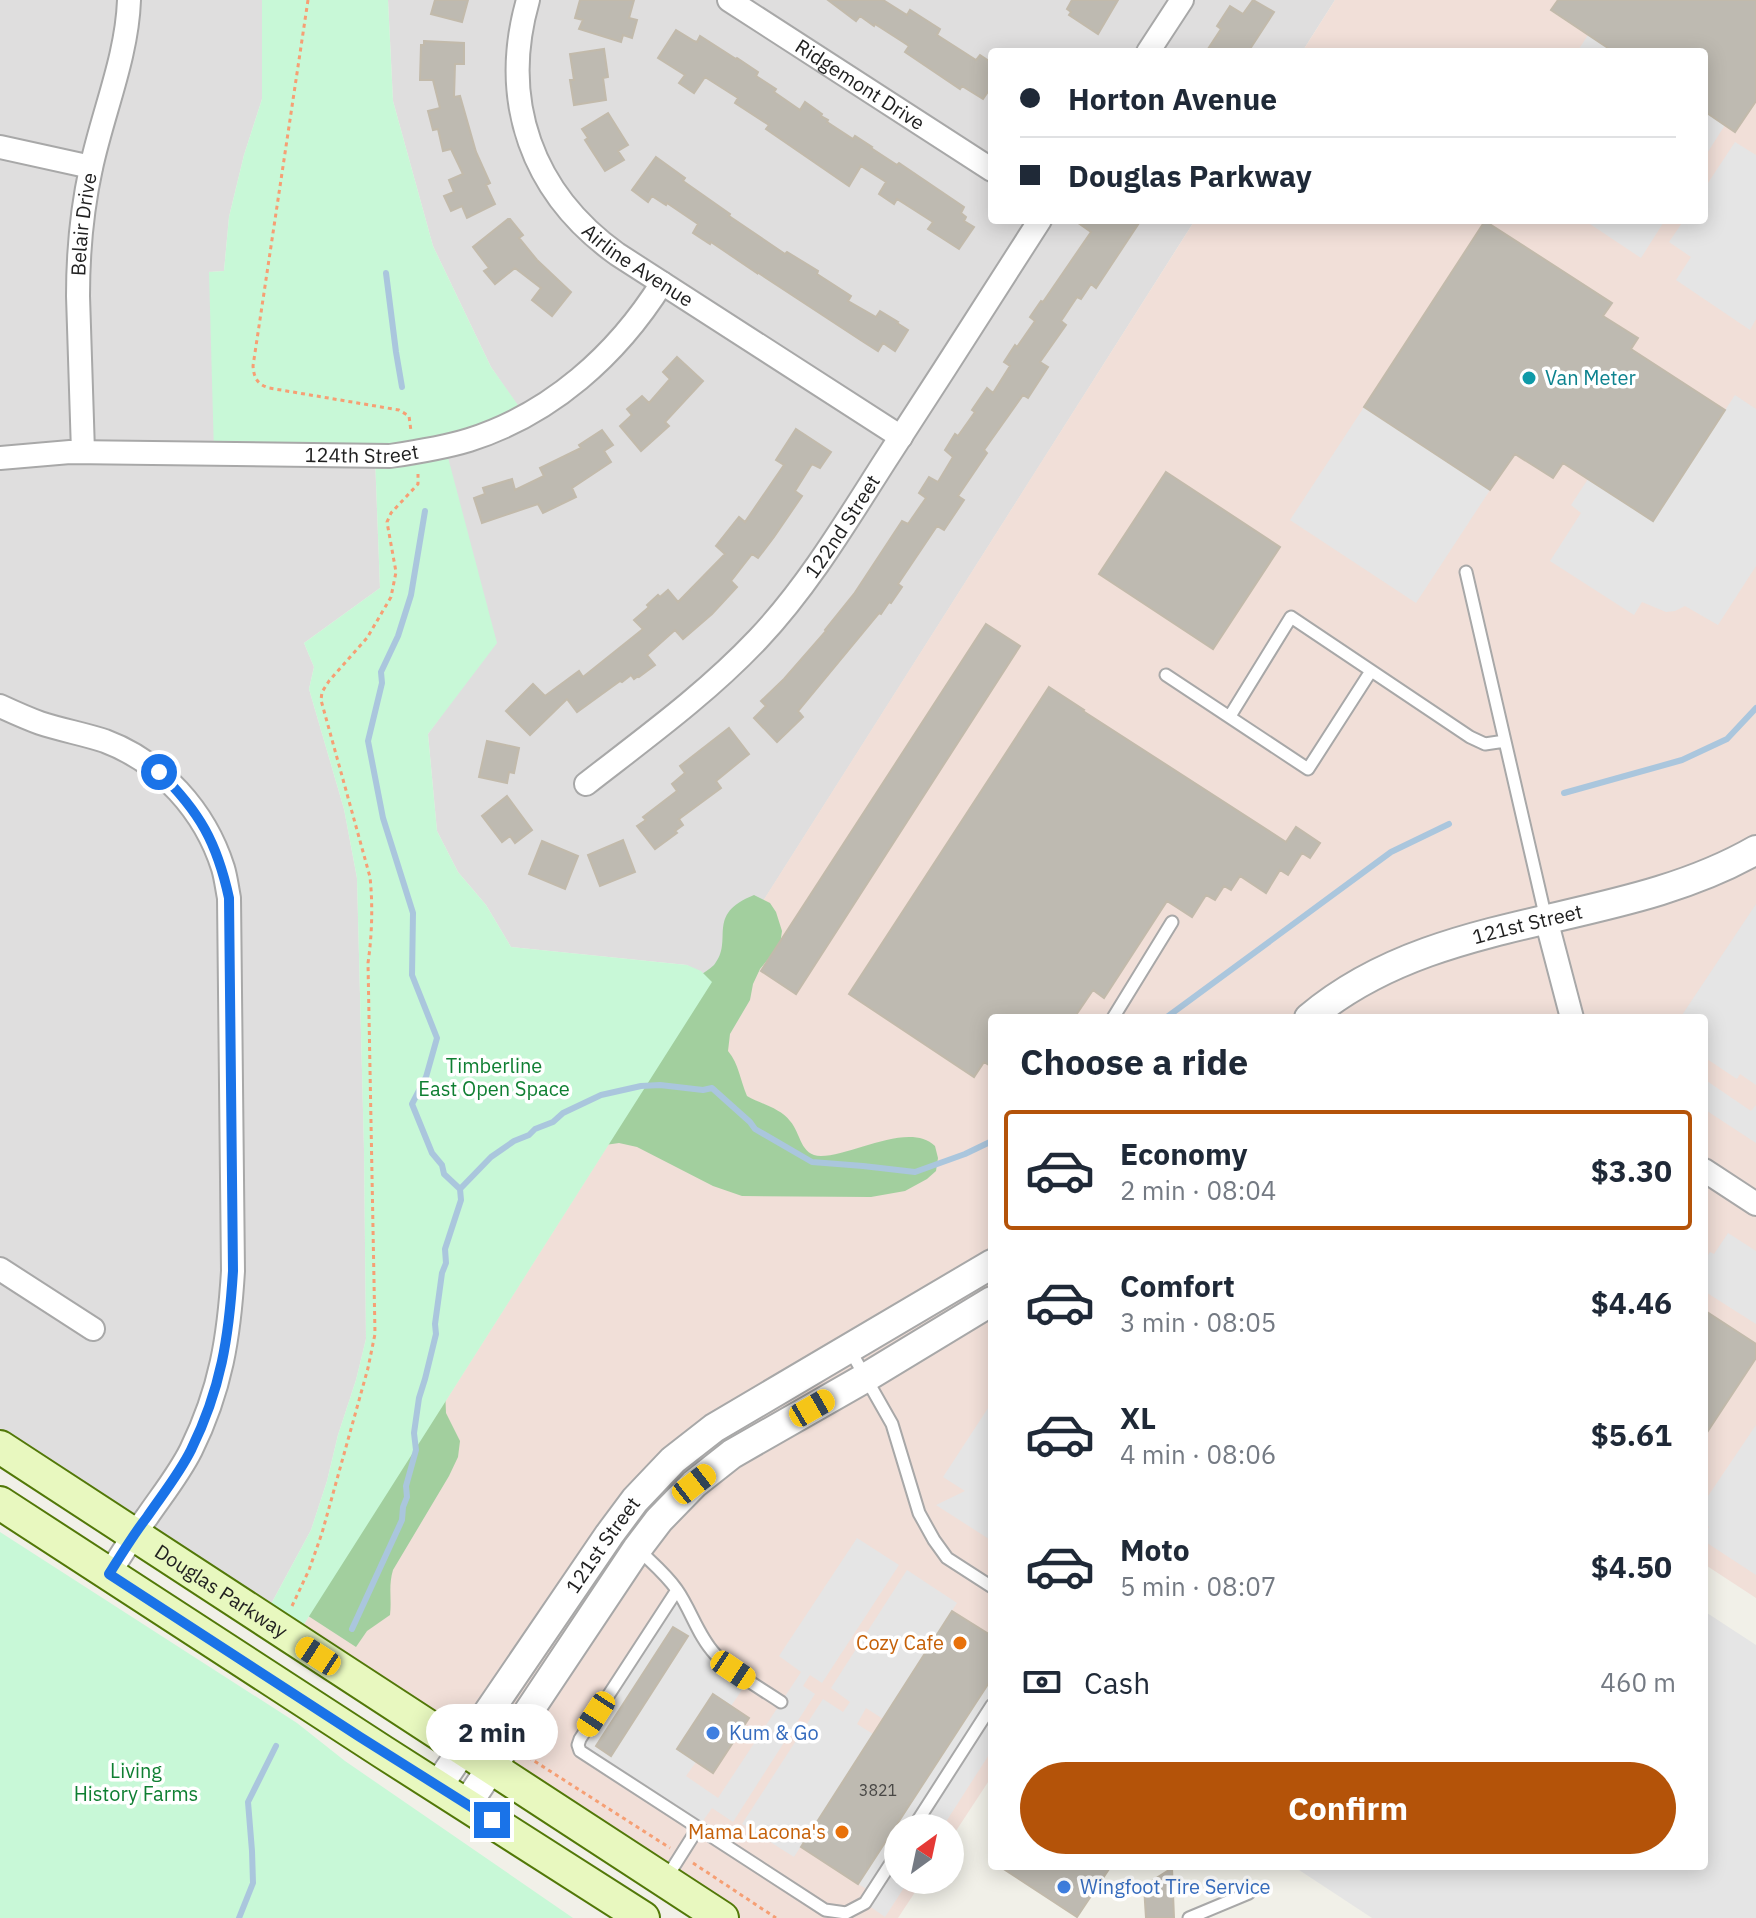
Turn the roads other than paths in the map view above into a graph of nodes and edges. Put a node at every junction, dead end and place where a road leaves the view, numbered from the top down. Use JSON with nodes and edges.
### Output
{"nodes":[{"id":1,"x":129,"y":0,"type":"edge"},
{"id":2,"x":528,"y":0,"type":"edge"},
{"id":3,"x":729,"y":0,"type":"edge"},
{"id":4,"x":1182,"y":0,"type":"edge"},
{"id":5,"x":1151,"y":48,"type":"edge"},
{"id":6,"x":0,"y":147,"type":"edge"},
{"id":7,"x":91,"y":167,"type":"junction"},
{"id":8,"x":988,"y":167,"type":"edge"},
{"id":9,"x":1037,"y":224,"type":"edge"},
{"id":10,"x":662,"y":283,"type":"junction"},
{"id":11,"x":901,"y":437,"type":"junction"},
{"id":12,"x":83,"y":452,"type":"junction"},
{"id":13,"x":0,"y":458,"type":"edge"},
{"id":14,"x":1466,"y":572,"type":"dead end"},
{"id":15,"x":1371,"y":671,"type":"junction"},
{"id":16,"x":1166,"y":675,"type":"dead end"},
{"id":17,"x":0,"y":706,"type":"edge"},
{"id":18,"x":1230,"y":716,"type":"junction"},
{"id":19,"x":1505,"y":741,"type":"junction"},
{"id":20,"x":586,"y":784,"type":"dead end"},
{"id":21,"x":1756,"y":850,"type":"edge"},
{"id":22,"x":1546,"y":919,"type":"junction"},
{"id":23,"x":1172,"y":922,"type":"dead end"},
{"id":24,"x":1115,"y":1014,"type":"edge"},
{"id":25,"x":1315,"y":1014,"type":"edge"},
{"id":26,"x":1571,"y":1014,"type":"edge"},
{"id":27,"x":1708,"y":1173,"type":"edge"},
{"id":28,"x":1756,"y":1204,"type":"edge"},
{"id":29,"x":988,"y":1266,"type":"edge"},
{"id":30,"x":0,"y":1269,"type":"edge"},
{"id":31,"x":988,"y":1303,"type":"edge"},
{"id":32,"x":93,"y":1329,"type":"dead end"},
{"id":33,"x":850,"y":1350,"type":"junction"},
{"id":34,"x":865,"y":1378,"type":"junction"},
{"id":35,"x":0,"y":1447,"type":"edge"},
{"id":36,"x":0,"y":1503,"type":"edge"},
{"id":37,"x":135,"y":1535,"type":"junction"},
{"id":38,"x":637,"y":1549,"type":"junction"},
{"id":39,"x":109,"y":1574,"type":"junction"},
{"id":40,"x":988,"y":1584,"type":"edge"},
{"id":41,"x":677,"y":1590,"type":"junction"},
{"id":42,"x":781,"y":1702,"type":"dead end"},
{"id":43,"x":988,"y":1711,"type":"edge"},
{"id":44,"x":462,"y":1749,"type":"junction"},
{"id":45,"x":491,"y":1769,"type":"junction"},
{"id":46,"x":438,"y":1786,"type":"junction"},
{"id":47,"x":467,"y":1804,"type":"junction"},
{"id":48,"x":922,"y":1814,"type":"edge"},
{"id":49,"x":698,"y":1828,"type":"junction"},
{"id":50,"x":884,"y":1874,"type":"edge"},
{"id":51,"x":664,"y":1880,"type":"junction"},
{"id":52,"x":1249,"y":1893,"type":"dead end"},
{"id":53,"x":643,"y":1918,"type":"edge"},
{"id":54,"x":722,"y":1918,"type":"edge"},
{"id":55,"x":1189,"y":1918,"type":"edge"}],
"edges":[{"from":1,"to":7,"type":"street","name":"Belair Drive"},
{"from":2,"to":10,"type":"street","name":"Airline Avenue"},
{"from":3,"to":8,"type":"street","name":"Ridgemont Drive"},
{"from":4,"to":5,"type":"street"},
{"from":6,"to":7,"type":"street"},
{"from":7,"to":12,"type":"street","name":"Belair Drive"},
{"from":9,"to":11,"type":"street","name":"122nd Street"},
{"from":10,"to":11,"type":"street","name":"Airline Avenue"},
{"from":10,"to":12,"type":"street","name":"124th Street"},
{"from":11,"to":20,"type":"street","name":"122nd Street"},
{"from":12,"to":13,"type":"street","name":"124th Street"},
{"from":14,"to":19,"type":"lane"},
{"from":15,"to":18,"type":"lane"},
{"from":15,"to":18,"type":"lane"},
{"from":15,"to":19,"type":"lane"},
{"from":16,"to":18,"type":"lane"},
{"from":17,"to":37,"type":"street"},
{"from":19,"to":22,"type":"lane"},
{"from":21,"to":22,"type":"street","name":"121st Street"},
{"from":22,"to":25,"type":"street","name":"121st Street"},
{"from":22,"to":26,"type":"street"},
{"from":23,"to":24,"type":"lane"},
{"from":27,"to":28,"type":"street"},
{"from":29,"to":33,"type":"street","name":"121st Street"},
{"from":30,"to":32,"type":"street"},
{"from":31,"to":34,"type":"street","name":"121st Street"},
{"from":33,"to":34,"type":"lane"},
{"from":33,"to":44,"type":"street","name":"121st Street"},
{"from":34,"to":38,"type":"street","name":"121st Street"},
{"from":34,"to":40,"type":"lane"},
{"from":35,"to":37,"type":"main road","name":"Douglas Parkway"},
{"from":36,"to":39,"type":"main road"},
{"from":37,"to":39,"type":"street"},
{"from":37,"to":44,"type":"main road","name":"Douglas Parkway"},
{"from":38,"to":41,"type":"lane"},
{"from":38,"to":45,"type":"street","name":"121st Street"},
{"from":39,"to":46,"type":"main road"},
{"from":41,"to":42,"type":"lane"},
{"from":41,"to":49,"type":"lane"},
{"from":43,"to":48,"type":"lane"},
{"from":44,"to":45,"type":"main road","name":"Douglas Parkway"},
{"from":44,"to":46,"type":"street","name":"121st Street"},
{"from":45,"to":47,"type":"street","name":"121st Street"},
{"from":45,"to":51,"type":"main road","name":"Douglas Parkway"},
{"from":46,"to":47,"type":"main road"},
{"from":47,"to":53,"type":"main road"},
{"from":49,"to":50,"type":"lane"},
{"from":49,"to":51,"type":"lane"},
{"from":51,"to":54,"type":"main road","name":"Douglas Parkway"},
{"from":52,"to":55,"type":"lane"}]}
